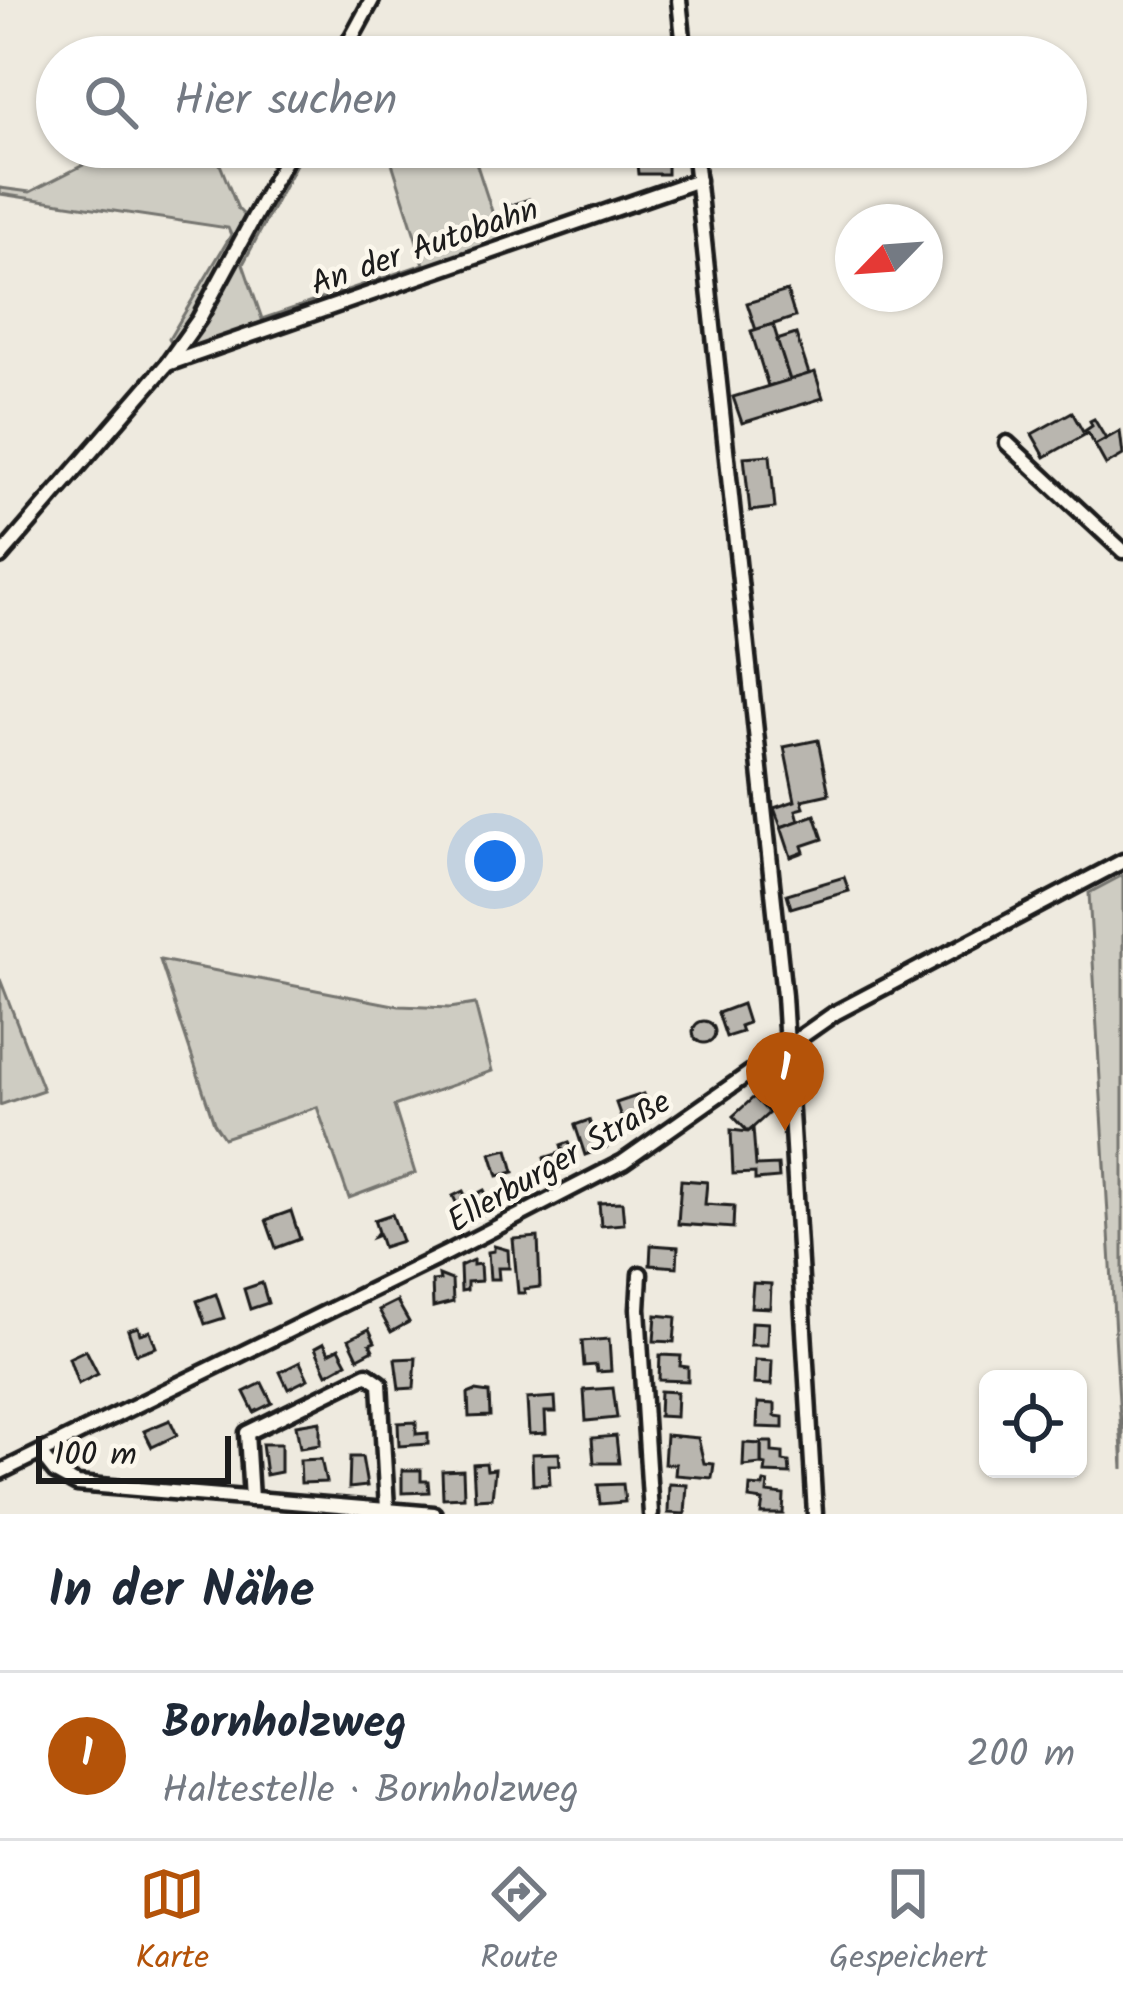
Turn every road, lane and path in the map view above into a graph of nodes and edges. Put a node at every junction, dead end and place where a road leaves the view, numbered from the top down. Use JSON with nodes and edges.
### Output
{"nodes":[{"id":1,"x":372,"y":0,"type":"edge"},
{"id":2,"x":680,"y":0,"type":"edge"},
{"id":3,"x":352,"y":36,"type":"edge"},
{"id":4,"x":683,"y":36,"type":"edge"},
{"id":5,"x":281,"y":168,"type":"edge"},
{"id":6,"x":697,"y":168,"type":"edge"},
{"id":7,"x":698,"y":179,"type":"junction"},
{"id":8,"x":199,"y":319,"type":"junction"},
{"id":9,"x":218,"y":344,"type":"junction"},
{"id":10,"x":167,"y":364,"type":"junction"},
{"id":11,"x":1007,"y":443,"type":"dead end"},
{"id":12,"x":1123,"y":551,"type":"edge"},
{"id":13,"x":0,"y":557,"type":"edge"},
{"id":14,"x":1123,"y":861,"type":"edge"},
{"id":15,"x":788,"y":1044,"type":"junction"},
{"id":16,"x":640,"y":1274,"type":"dead end"},
{"id":17,"x":40,"y":1453,"type":"junction"},
{"id":18,"x":0,"y":1472,"type":"edge"},
{"id":19,"x":251,"y":1499,"type":"junction"},
{"id":20,"x":387,"y":1509,"type":"junction"},
{"id":21,"x":434,"y":1514,"type":"edge"},
{"id":22,"x":651,"y":1514,"type":"edge"},
{"id":23,"x":815,"y":1514,"type":"edge"}],
"edges":[{"from":1,"to":3,"type":"street"},
{"from":2,"to":4,"type":"street"},
{"from":5,"to":8,"type":"street"},
{"from":6,"to":7,"type":"street"},
{"from":7,"to":9,"type":"street","name":"An der Autobahn"},
{"from":7,"to":15,"type":"street"},
{"from":8,"to":9,"type":"street"},
{"from":8,"to":10,"type":"street"},
{"from":9,"to":10,"type":"street","name":"An der Autobahn"},
{"from":10,"to":13,"type":"street"},
{"from":11,"to":12,"type":"street"},
{"from":14,"to":15,"type":"street","name":"Ellerburger Straße"},
{"from":15,"to":17,"type":"street","name":"Ellerburger Straße"},
{"from":15,"to":23,"type":"street"},
{"from":16,"to":22,"type":"street"},
{"from":17,"to":18,"type":"street","name":"Ellerburger Straße"},
{"from":17,"to":19,"type":"street"},
{"from":19,"to":20,"type":"street"},
{"from":19,"to":20,"type":"street"},
{"from":20,"to":21,"type":"street"}]}
